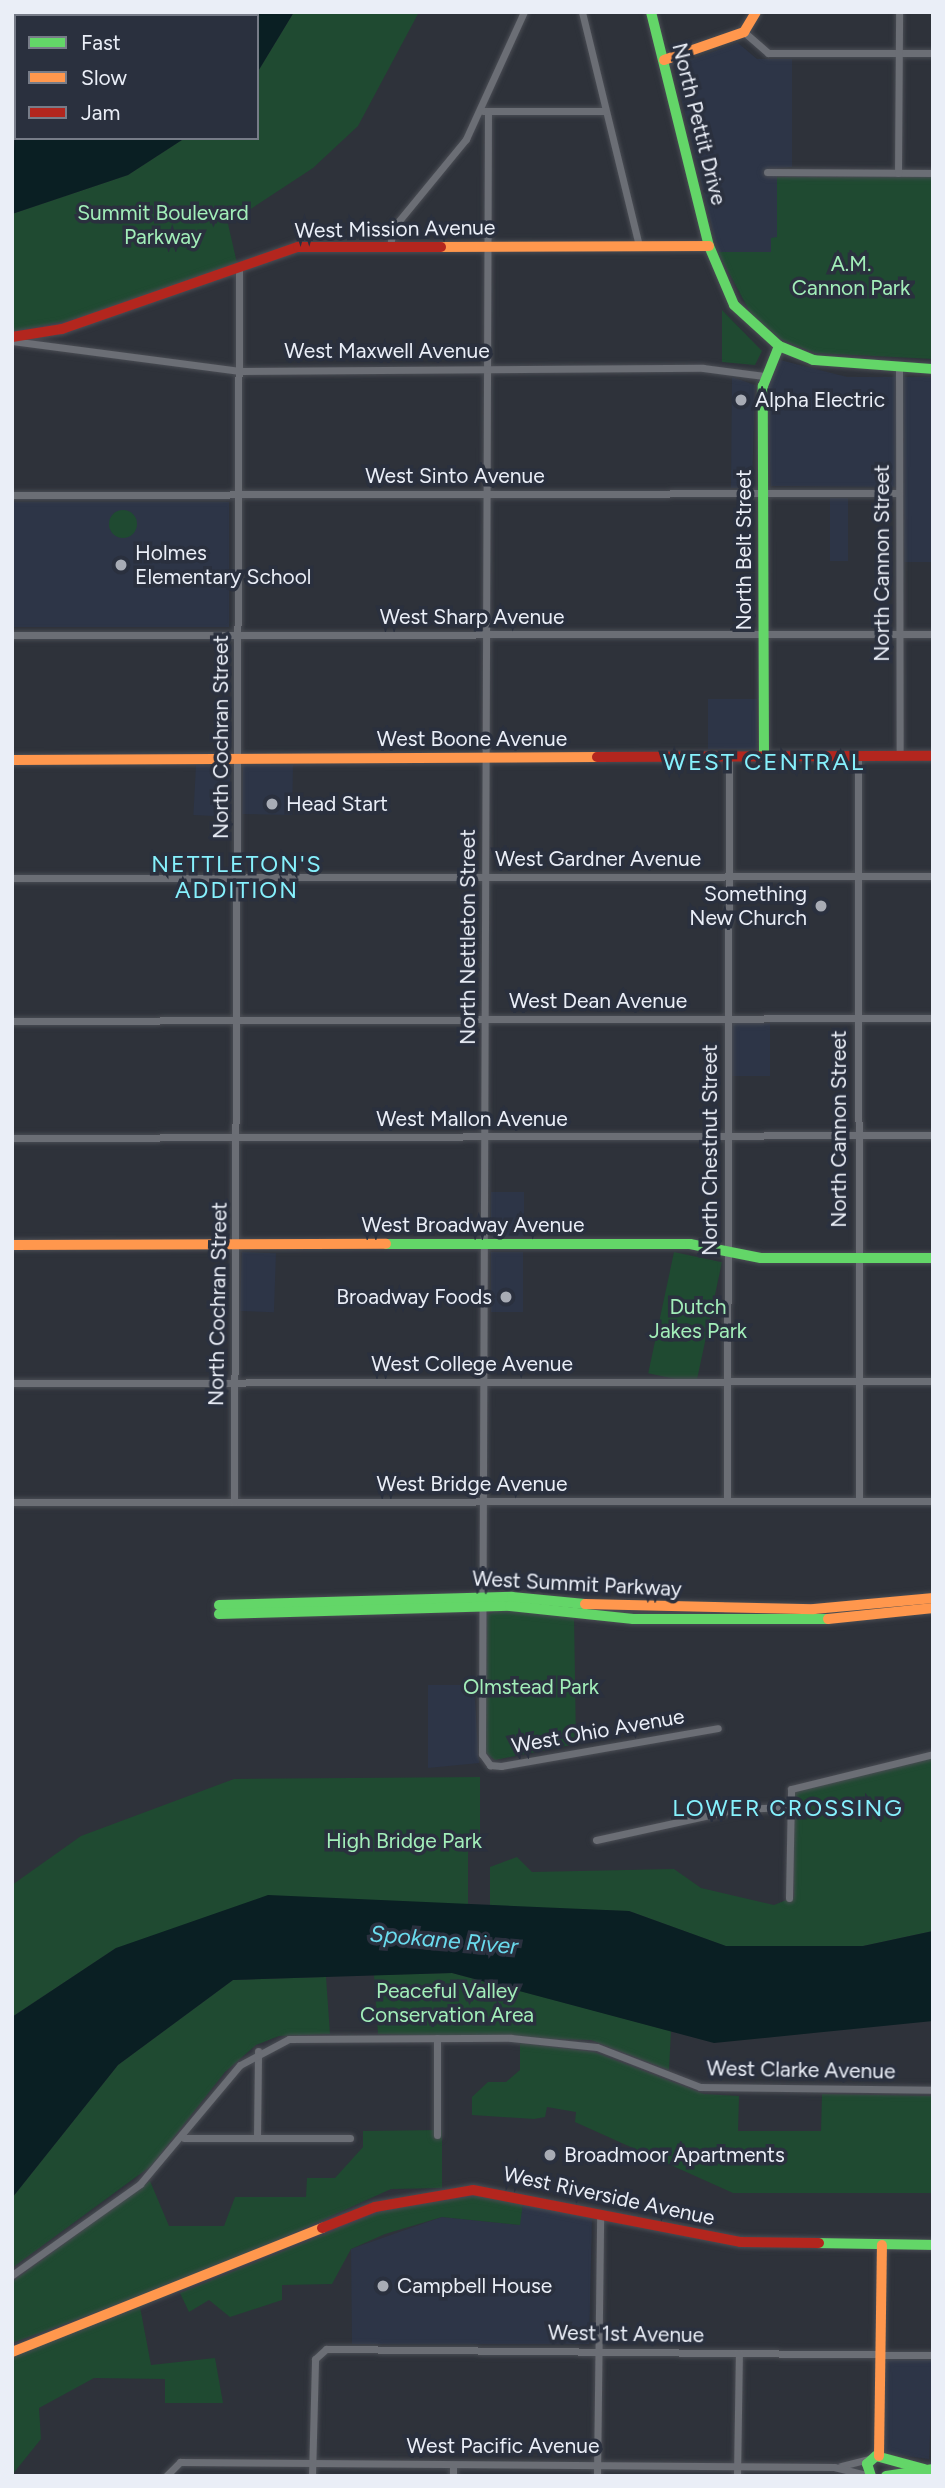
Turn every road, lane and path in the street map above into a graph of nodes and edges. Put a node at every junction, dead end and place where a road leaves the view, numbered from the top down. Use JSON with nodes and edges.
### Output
{"nodes":[{"id":1,"x":524,"y":12,"type":"edge"},
{"id":2,"x":582,"y":12,"type":"edge"},
{"id":3,"x":651,"y":12,"type":"edge"},
{"id":4,"x":756,"y":12,"type":"edge"},
{"id":5,"x":899,"y":12,"type":"edge"},
{"id":6,"x":744,"y":32,"type":"junction"},
{"id":7,"x":899,"y":52,"type":"junction"},
{"id":8,"x":933,"y":52,"type":"edge"},
{"id":9,"x":664,"y":60,"type":"junction"},
{"id":10,"x":478,"y":111,"type":"junction"},
{"id":11,"x":488,"y":111,"type":"junction"},
{"id":12,"x":605,"y":111,"type":"junction"},
{"id":13,"x":767,"y":173,"type":"dead end"},
{"id":14,"x":898,"y":173,"type":"junction"},
{"id":15,"x":933,"y":173,"type":"edge"},
{"id":16,"x":487,"y":246,"type":"junction"},
{"id":17,"x":639,"y":246,"type":"junction"},
{"id":18,"x":709,"y":246,"type":"junction"},
{"id":19,"x":390,"y":247,"type":"junction"},
{"id":20,"x":239,"y":266,"type":"junction"},
{"id":21,"x":12,"y":339,"type":"edge"},
{"id":22,"x":779,"y":346,"type":"junction"},
{"id":23,"x":487,"y":369,"type":"junction"},
{"id":24,"x":900,"y":369,"type":"junction"},
{"id":25,"x":933,"y":369,"type":"edge"},
{"id":26,"x":240,"y":371,"type":"junction"},
{"id":27,"x":764,"y":376,"type":"junction"},
{"id":28,"x":487,"y":493,"type":"junction"},
{"id":29,"x":899,"y":493,"type":"junction"},
{"id":30,"x":763,"y":494,"type":"junction"},
{"id":31,"x":12,"y":495,"type":"edge"},
{"id":32,"x":239,"y":495,"type":"junction"},
{"id":33,"x":900,"y":634,"type":"junction"},
{"id":34,"x":933,"y":634,"type":"edge"},
{"id":35,"x":12,"y":635,"type":"edge"},
{"id":36,"x":487,"y":635,"type":"junction"},
{"id":37,"x":764,"y":635,"type":"junction"},
{"id":38,"x":239,"y":636,"type":"junction"},
{"id":39,"x":933,"y":756,"type":"edge"},
{"id":40,"x":729,"y":757,"type":"junction"},
{"id":41,"x":764,"y":757,"type":"junction"},
{"id":42,"x":858,"y":757,"type":"junction"},
{"id":43,"x":900,"y":757,"type":"junction"},
{"id":44,"x":486,"y":758,"type":"junction"},
{"id":45,"x":12,"y":760,"type":"edge"},
{"id":46,"x":238,"y":760,"type":"junction"},
{"id":47,"x":729,"y":876,"type":"junction"},
{"id":48,"x":858,"y":876,"type":"junction"},
{"id":49,"x":933,"y":876,"type":"edge"},
{"id":50,"x":486,"y":877,"type":"junction"},
{"id":51,"x":12,"y":878,"type":"edge"},
{"id":52,"x":237,"y":878,"type":"junction"},
{"id":53,"x":728,"y":1017,"type":"junction"},
{"id":54,"x":237,"y":1018,"type":"junction"},
{"id":55,"x":857,"y":1018,"type":"junction"},
{"id":56,"x":933,"y":1018,"type":"edge"},
{"id":57,"x":485,"y":1019,"type":"junction"},
{"id":58,"x":12,"y":1021,"type":"edge"},
{"id":59,"x":857,"y":1135,"type":"junction"},
{"id":60,"x":933,"y":1135,"type":"edge"},
{"id":61,"x":485,"y":1136,"type":"junction"},
{"id":62,"x":728,"y":1136,"type":"junction"},
{"id":63,"x":12,"y":1138,"type":"edge"},
{"id":64,"x":237,"y":1139,"type":"junction"},
{"id":65,"x":484,"y":1244,"type":"junction"},
{"id":66,"x":12,"y":1245,"type":"edge"},
{"id":67,"x":236,"y":1245,"type":"junction"},
{"id":68,"x":727,"y":1251,"type":"junction"},
{"id":69,"x":858,"y":1258,"type":"junction"},
{"id":70,"x":933,"y":1258,"type":"edge"},
{"id":71,"x":858,"y":1381,"type":"junction"},
{"id":72,"x":933,"y":1381,"type":"edge"},
{"id":73,"x":483,"y":1382,"type":"junction"},
{"id":74,"x":728,"y":1382,"type":"junction"},
{"id":75,"x":12,"y":1383,"type":"edge"},
{"id":76,"x":234,"y":1383,"type":"junction"},
{"id":77,"x":727,"y":1501,"type":"junction"},
{"id":78,"x":859,"y":1501,"type":"junction"},
{"id":79,"x":933,"y":1501,"type":"edge"},
{"id":80,"x":12,"y":1502,"type":"edge"},
{"id":81,"x":234,"y":1502,"type":"junction"},
{"id":82,"x":483,"y":1502,"type":"junction"},
{"id":83,"x":933,"y":1598,"type":"edge"},
{"id":84,"x":483,"y":1602,"type":"junction"},
{"id":85,"x":933,"y":1608,"type":"edge"},
{"id":86,"x":219,"y":1609,"type":"dead end"},
{"id":87,"x":785,"y":1614,"type":"junction"},
{"id":88,"x":718,"y":1728,"type":"dead end"},
{"id":89,"x":933,"y":1754,"type":"edge"},
{"id":90,"x":485,"y":1761,"type":"joint"},
{"id":91,"x":790,"y":1807,"type":"junction"},
{"id":92,"x":596,"y":1840,"type":"dead end"},
{"id":93,"x":789,"y":1898,"type":"dead end"},
{"id":94,"x":436,"y":2038,"type":"junction"},
{"id":95,"x":258,"y":2051,"type":"junction"},
{"id":96,"x":933,"y":2090,"type":"edge"},
{"id":97,"x":436,"y":2135,"type":"dead end"},
{"id":98,"x":184,"y":2138,"type":"junction"},
{"id":99,"x":257,"y":2138,"type":"junction"},
{"id":100,"x":350,"y":2138,"type":"dead end"},
{"id":101,"x":600,"y":2214,"type":"junction"},
{"id":102,"x":882,"y":2245,"type":"junction"},
{"id":103,"x":933,"y":2245,"type":"edge"},
{"id":104,"x":12,"y":2275,"type":"edge"},
{"id":105,"x":598,"y":2351,"type":"junction"},
{"id":106,"x":12,"y":2352,"type":"edge"},
{"id":107,"x":738,"y":2353,"type":"junction"},
{"id":108,"x":881,"y":2355,"type":"junction"},
{"id":109,"x":933,"y":2355,"type":"edge"},
{"id":110,"x":878,"y":2458,"type":"junction"},
{"id":111,"x":312,"y":2463,"type":"junction"},
{"id":112,"x":453,"y":2465,"type":"junction"},
{"id":113,"x":597,"y":2466,"type":"junction"},
{"id":114,"x":737,"y":2466,"type":"junction"},
{"id":115,"x":834,"y":2467,"type":"junction"},
{"id":116,"x":928,"y":2469,"type":"edge"},
{"id":117,"x":166,"y":2476,"type":"edge"},
{"id":118,"x":312,"y":2476,"type":"edge"},
{"id":119,"x":453,"y":2476,"type":"edge"},
{"id":120,"x":597,"y":2476,"type":"edge"},
{"id":121,"x":737,"y":2476,"type":"edge"},
{"id":122,"x":871,"y":2476,"type":"edge"},
{"id":123,"x":886,"y":2476,"type":"edge"}],
"edges":[{"from":1,"to":10,"type":"street"},
{"from":2,"to":12,"type":"street"},
{"from":3,"to":9,"type":"street","name":"North Pettit Drive"},
{"from":4,"to":6,"type":"street"},
{"from":5,"to":7,"type":"street"},
{"from":6,"to":7,"type":"street"},
{"from":6,"to":9,"type":"street"},
{"from":7,"to":8,"type":"street"},
{"from":7,"to":14,"type":"street"},
{"from":9,"to":18,"type":"street","name":"North Pettit Drive"},
{"from":10,"to":11,"type":"street"},
{"from":10,"to":19,"type":"street"},
{"from":11,"to":12,"type":"street"},
{"from":11,"to":16,"type":"street","name":"North Nettleton Street"},
{"from":12,"to":17,"type":"street"},
{"from":13,"to":14,"type":"street"},
{"from":14,"to":15,"type":"street"},
{"from":16,"to":17,"type":"street","name":"West Mission Avenue"},
{"from":16,"to":19,"type":"street","name":"West Mission Avenue"},
{"from":16,"to":23,"type":"street","name":"North Nettleton Street"},
{"from":17,"to":18,"type":"street","name":"West Mission Avenue"},
{"from":18,"to":22,"type":"street","name":"North Pettit Drive"},
{"from":19,"to":20,"type":"street","name":"West Mission Avenue"},
{"from":20,"to":21,"type":"street","name":"West Mission Avenue"},
{"from":20,"to":26,"type":"street","name":"North Cochran Street"},
{"from":21,"to":26,"type":"street","name":"West Maxwell Avenue"},
{"from":22,"to":24,"type":"street"},
{"from":22,"to":27,"type":"street","name":"North Belt Street"},
{"from":23,"to":26,"type":"street","name":"West Maxwell Avenue"},
{"from":23,"to":27,"type":"street","name":"West Maxwell Avenue"},
{"from":23,"to":28,"type":"street","name":"North Nettleton Street"},
{"from":24,"to":25,"type":"street"},
{"from":24,"to":29,"type":"street","name":"North Cannon Street"},
{"from":26,"to":32,"type":"street","name":"North Cochran Street"},
{"from":27,"to":30,"type":"street","name":"North Belt Street"},
{"from":28,"to":30,"type":"street","name":"West Sinto Avenue"},
{"from":28,"to":32,"type":"street","name":"West Sinto Avenue"},
{"from":28,"to":36,"type":"street","name":"North Nettleton Street"},
{"from":29,"to":30,"type":"street","name":"West Sinto Avenue"},
{"from":29,"to":33,"type":"street","name":"North Cannon Street"},
{"from":30,"to":37,"type":"street","name":"North Belt Street"},
{"from":31,"to":32,"type":"street","name":"West Sinto Avenue"},
{"from":32,"to":38,"type":"street","name":"North Cochran Street"},
{"from":33,"to":34,"type":"street","name":"West Sharp Avenue"},
{"from":33,"to":37,"type":"street","name":"West Sharp Avenue"},
{"from":33,"to":43,"type":"street","name":"North Cannon Street"},
{"from":35,"to":38,"type":"street","name":"West Sharp Avenue"},
{"from":36,"to":37,"type":"street","name":"West Sharp Avenue"},
{"from":36,"to":38,"type":"street","name":"West Sharp Avenue"},
{"from":36,"to":44,"type":"street","name":"North Nettleton Street"},
{"from":37,"to":41,"type":"street","name":"North Belt Street"},
{"from":38,"to":46,"type":"street","name":"North Cochran Street"},
{"from":39,"to":43,"type":"street","name":"West Boone Avenue"},
{"from":40,"to":41,"type":"street","name":"West Boone Avenue"},
{"from":40,"to":44,"type":"street","name":"West Boone Avenue"},
{"from":40,"to":47,"type":"street","name":"North Chestnut Street"},
{"from":41,"to":42,"type":"street","name":"West Boone Avenue"},
{"from":42,"to":43,"type":"street","name":"West Boone Avenue"},
{"from":42,"to":48,"type":"street","name":"North Cannon Street"},
{"from":44,"to":46,"type":"street","name":"West Boone Avenue"},
{"from":44,"to":50,"type":"street","name":"North Nettleton Street"},
{"from":45,"to":46,"type":"street","name":"West Boone Avenue"},
{"from":46,"to":52,"type":"street","name":"North Cochran Street"},
{"from":47,"to":48,"type":"street","name":"West Gardner Avenue"},
{"from":47,"to":50,"type":"street","name":"West Gardner Avenue"},
{"from":47,"to":53,"type":"street","name":"North Chestnut Street"},
{"from":48,"to":49,"type":"street","name":"West Gardner Avenue"},
{"from":48,"to":55,"type":"street","name":"North Cannon Street"},
{"from":50,"to":52,"type":"street","name":"West Gardner Avenue"},
{"from":50,"to":57,"type":"street","name":"North Nettleton Street"},
{"from":51,"to":52,"type":"street","name":"West Gardner Avenue"},
{"from":52,"to":54,"type":"street","name":"North Cochran Street"},
{"from":53,"to":55,"type":"street","name":"West Dean Avenue"},
{"from":53,"to":57,"type":"street","name":"West Dean Avenue"},
{"from":53,"to":62,"type":"street","name":"North Chestnut Street"},
{"from":54,"to":57,"type":"street","name":"West Dean Avenue"},
{"from":54,"to":58,"type":"street","name":"West Dean Avenue"},
{"from":54,"to":64,"type":"street","name":"North Cochran Street"},
{"from":55,"to":56,"type":"street","name":"West Dean Avenue"},
{"from":55,"to":59,"type":"street","name":"North Cannon Street"},
{"from":57,"to":61,"type":"street","name":"North Nettleton Street"},
{"from":59,"to":60,"type":"street","name":"West Mallon Avenue"},
{"from":59,"to":62,"type":"street","name":"West Mallon Avenue"},
{"from":59,"to":69,"type":"street","name":"North Cannon Street"},
{"from":61,"to":62,"type":"street","name":"West Mallon Avenue"},
{"from":61,"to":64,"type":"street","name":"West Mallon Avenue"},
{"from":61,"to":65,"type":"street","name":"North Nettleton Street"},
{"from":62,"to":68,"type":"street","name":"North Chestnut Street"},
{"from":63,"to":64,"type":"street","name":"West Mallon Avenue"},
{"from":64,"to":67,"type":"street","name":"North Cochran Street"},
{"from":65,"to":67,"type":"street","name":"West Broadway Avenue"},
{"from":65,"to":68,"type":"street","name":"West Broadway Avenue"},
{"from":65,"to":73,"type":"street","name":"North Nettleton Street"},
{"from":66,"to":67,"type":"street","name":"West Broadway Avenue"},
{"from":67,"to":76,"type":"street","name":"North Cochran Street"},
{"from":68,"to":69,"type":"street","name":"West Broadway Avenue"},
{"from":68,"to":74,"type":"street","name":"North Chestnut Street"},
{"from":69,"to":70,"type":"street","name":"West Broadway Avenue"},
{"from":69,"to":71,"type":"street","name":"North Cannon Street"},
{"from":71,"to":72,"type":"street","name":"West College Avenue"},
{"from":71,"to":74,"type":"street","name":"West College Avenue"},
{"from":71,"to":78,"type":"street","name":"North Cannon Street"},
{"from":73,"to":74,"type":"street","name":"West College Avenue"},
{"from":73,"to":76,"type":"street","name":"West College Avenue"},
{"from":73,"to":82,"type":"street","name":"North Nettleton Street"},
{"from":74,"to":77,"type":"street","name":"North Chestnut Street"},
{"from":75,"to":76,"type":"street","name":"West College Avenue"},
{"from":76,"to":81,"type":"street","name":"North Cochran Street"},
{"from":77,"to":78,"type":"street","name":"West Bridge Avenue"},
{"from":77,"to":82,"type":"street","name":"West Bridge Avenue"},
{"from":78,"to":79,"type":"street","name":"West Bridge Avenue"},
{"from":80,"to":81,"type":"street","name":"West Bridge Avenue"},
{"from":81,"to":82,"type":"street","name":"West Bridge Avenue"},
{"from":82,"to":84,"type":"street","name":"North Nettleton Street"},
{"from":83,"to":87,"type":"street","name":"West Summit Parkway"},
{"from":84,"to":86,"type":"street","name":"West Summit Parkway"},
{"from":84,"to":87,"type":"street","name":"West Summit Parkway"},
{"from":84,"to":90,"type":"street","name":"North Nettleton Street"},
{"from":85,"to":87,"type":"street","name":"West Summit Parkway"},
{"from":88,"to":90,"type":"street","name":"West Ohio Avenue"},
{"from":89,"to":91,"type":"street"},
{"from":91,"to":92,"type":"street"},
{"from":91,"to":93,"type":"street"},
{"from":94,"to":95,"type":"street","name":"West Clarke Avenue"},
{"from":94,"to":96,"type":"street","name":"West Clarke Avenue"},
{"from":94,"to":97,"type":"street"},
{"from":95,"to":98,"type":"street","name":"West Clarke Avenue"},
{"from":95,"to":99,"type":"street"},
{"from":98,"to":99,"type":"street"},
{"from":98,"to":104,"type":"street","name":"West Clarke Avenue"},
{"from":99,"to":100,"type":"street"},
{"from":101,"to":102,"type":"street","name":"West Riverside Avenue"},
{"from":101,"to":105,"type":"street"},
{"from":101,"to":106,"type":"street","name":"West Riverside Avenue"},
{"from":102,"to":103,"type":"street","name":"West Riverside Avenue"},
{"from":102,"to":108,"type":"street"},
{"from":105,"to":107,"type":"street","name":"West 1st Avenue"},
{"from":105,"to":111,"type":"street","name":"West 1st Avenue"},
{"from":105,"to":113,"type":"street"},
{"from":107,"to":108,"type":"street","name":"West 1st Avenue"},
{"from":107,"to":114,"type":"street"},
{"from":108,"to":109,"type":"street","name":"West 1st Avenue"},
{"from":108,"to":110,"type":"street"},
{"from":110,"to":115,"type":"street","name":"West Pacific Avenue"},
{"from":110,"to":116,"type":"street","name":"West Pacific Avenue"},
{"from":110,"to":122,"type":"street"},
{"from":110,"to":123,"type":"street"},
{"from":111,"to":112,"type":"street","name":"West Pacific Avenue"},
{"from":111,"to":117,"type":"street","name":"West Pacific Avenue"},
{"from":111,"to":118,"type":"street"},
{"from":112,"to":113,"type":"street","name":"West Pacific Avenue"},
{"from":112,"to":119,"type":"street"},
{"from":113,"to":114,"type":"street","name":"West Pacific Avenue"},
{"from":113,"to":120,"type":"street"},
{"from":114,"to":115,"type":"street","name":"West Pacific Avenue"},
{"from":114,"to":121,"type":"street"},
{"from":115,"to":122,"type":"street","name":"West Pacific Avenue"},
{"from":116,"to":123,"type":"street","name":"West Pacific Avenue"}]}
